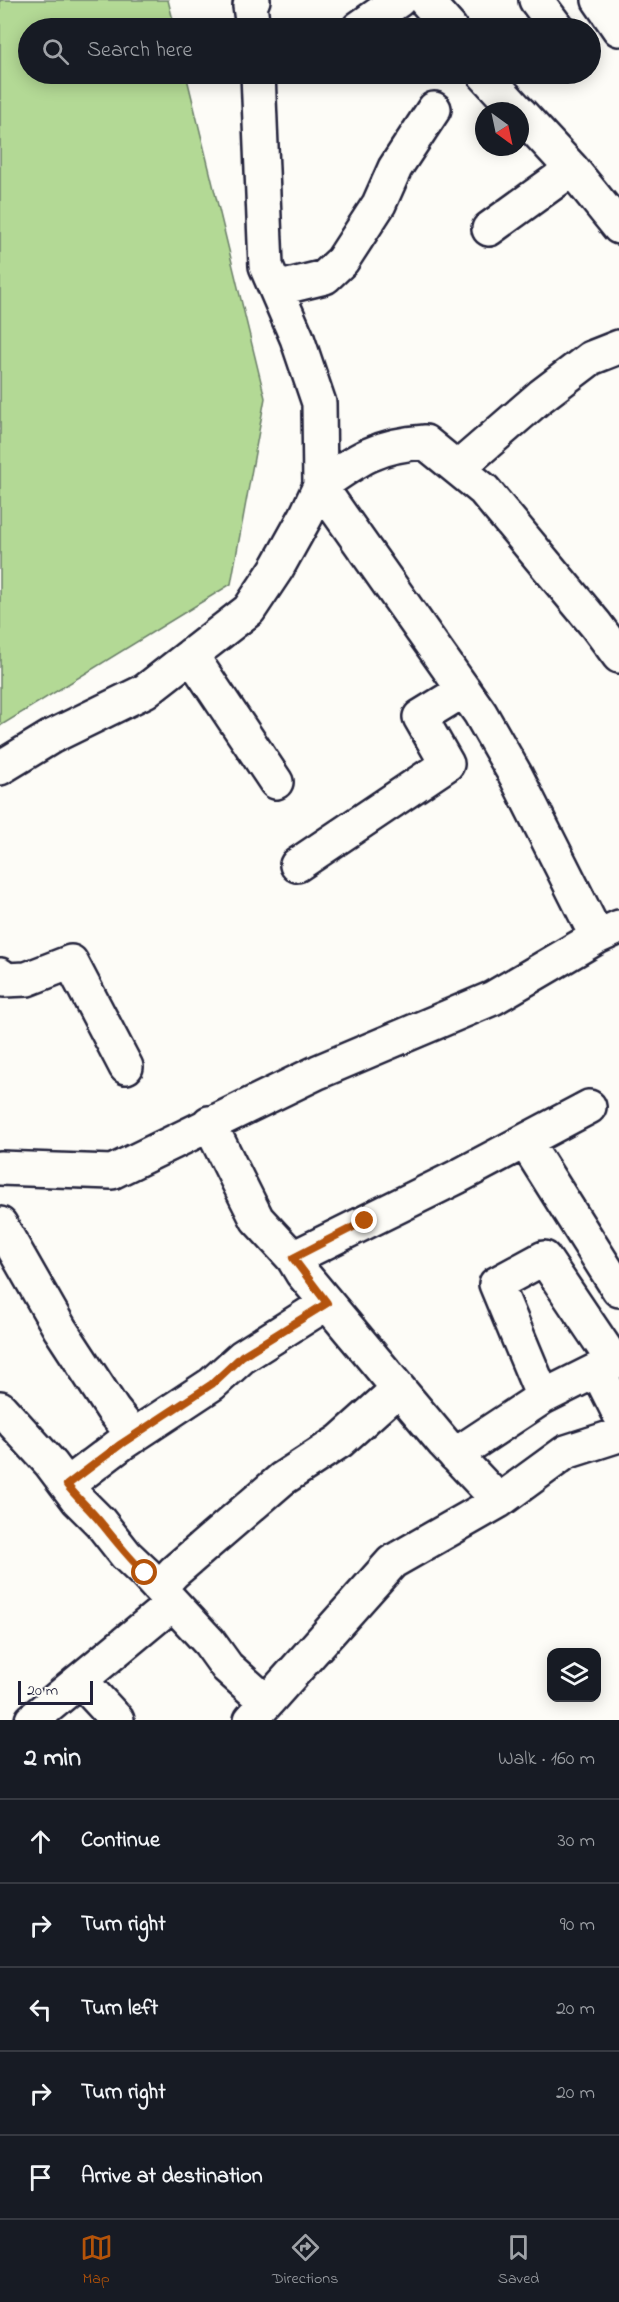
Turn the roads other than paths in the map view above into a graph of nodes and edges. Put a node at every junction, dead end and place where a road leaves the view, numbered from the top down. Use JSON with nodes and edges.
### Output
{"nodes":[{"id":1,"x":253,"y":0,"type":"edge"},
{"id":2,"x":399,"y":0,"type":"edge"},
{"id":3,"x":425,"y":0,"type":"edge"},
{"id":4,"x":536,"y":0,"type":"edge"},
{"id":5,"x":599,"y":0,"type":"edge"},
{"id":6,"x":252,"y":18,"type":"edge"},
{"id":7,"x":374,"y":18,"type":"edge"},
{"id":8,"x":441,"y":18,"type":"edge"},
{"id":9,"x":550,"y":18,"type":"edge"},
{"id":10,"x":619,"y":29,"type":"edge"},
{"id":11,"x":263,"y":84,"type":"edge"},
{"id":12,"x":493,"y":84,"type":"edge"},
{"id":13,"x":510,"y":102,"type":"edge"},
{"id":14,"x":434,"y":109,"type":"dead end"},
{"id":15,"x":529,"y":123,"type":"edge"},
{"id":16,"x":572,"y":169,"type":"junction"},
{"id":17,"x":619,"y":226,"type":"edge"},
{"id":18,"x":489,"y":229,"type":"dead end"},
{"id":19,"x":276,"y":289,"type":"junction"},
{"id":20,"x":619,"y":347,"type":"edge"},
{"id":21,"x":458,"y":468,"type":"junction"},
{"id":22,"x":320,"y":486,"type":"junction"},
{"id":23,"x":191,"y":655,"type":"junction"},
{"id":24,"x":619,"y":656,"type":"edge"},
{"id":25,"x":464,"y":690,"type":"junction"},
{"id":26,"x":0,"y":768,"type":"edge"},
{"id":27,"x":276,"y":783,"type":"dead end"},
{"id":28,"x":297,"y":865,"type":"dead end"},
{"id":29,"x":608,"y":932,"type":"edge"},
{"id":30,"x":0,"y":975,"type":"edge"},
{"id":31,"x":126,"y":1068,"type":"dead end"},
{"id":32,"x":588,"y":1107,"type":"dead end"},
{"id":33,"x":209,"y":1123,"type":"junction"},
{"id":34,"x":525,"y":1141,"type":"junction"},
{"id":35,"x":0,"y":1168,"type":"edge"},
{"id":36,"x":0,"y":1224,"type":"edge"},
{"id":37,"x":293,"y":1258,"type":"junction"},
{"id":38,"x":619,"y":1290,"type":"edge"},
{"id":39,"x":327,"y":1303,"type":"junction"},
{"id":40,"x":610,"y":1364,"type":"edge"},
{"id":41,"x":398,"y":1389,"type":"junction"},
{"id":42,"x":543,"y":1397,"type":"junction"},
{"id":43,"x":0,"y":1408,"type":"edge"},
{"id":44,"x":619,"y":1413,"type":"edge"},
{"id":45,"x":619,"y":1435,"type":"edge"},
{"id":46,"x":134,"y":1436,"type":"junction"},
{"id":47,"x":455,"y":1455,"type":"junction"},
{"id":48,"x":67,"y":1485,"type":"junction"},
{"id":49,"x":499,"y":1501,"type":"junction"},
{"id":50,"x":166,"y":1596,"type":"junction"},
{"id":51,"x":80,"y":1680,"type":"junction"},
{"id":52,"x":259,"y":1711,"type":"edge"},
{"id":53,"x":32,"y":1720,"type":"edge"},
{"id":54,"x":117,"y":1720,"type":"edge"}],
"edges":[{"from":1,"to":6,"type":"street"},
{"from":2,"to":7,"type":"street"},
{"from":3,"to":8,"type":"street"},
{"from":4,"to":9,"type":"street"},
{"from":5,"to":10,"type":"street"},
{"from":11,"to":19,"type":"street"},
{"from":12,"to":13,"type":"street"},
{"from":14,"to":19,"type":"street"},
{"from":15,"to":16,"type":"street"},
{"from":16,"to":17,"type":"street"},
{"from":16,"to":18,"type":"street"},
{"from":19,"to":22,"type":"street"},
{"from":20,"to":21,"type":"street"},
{"from":21,"to":22,"type":"street"},
{"from":21,"to":24,"type":"street"},
{"from":22,"to":23,"type":"street"},
{"from":22,"to":25,"type":"street"},
{"from":23,"to":26,"type":"street"},
{"from":23,"to":27,"type":"street"},
{"from":25,"to":28,"type":"street"},
{"from":25,"to":29,"type":"street"},
{"from":29,"to":33,"type":"street"},
{"from":30,"to":31,"type":"street"},
{"from":32,"to":34,"type":"street"},
{"from":33,"to":35,"type":"street"},
{"from":33,"to":37,"type":"street"},
{"from":34,"to":37,"type":"street"},
{"from":34,"to":38,"type":"street"},
{"from":36,"to":46,"type":"street"},
{"from":37,"to":39,"type":"street"},
{"from":39,"to":41,"type":"street"},
{"from":39,"to":46,"type":"street"},
{"from":40,"to":42,"type":"street"},
{"from":40,"to":42,"type":"street"},
{"from":40,"to":44,"type":"street"},
{"from":41,"to":47,"type":"street"},
{"from":41,"to":50,"type":"street"},
{"from":42,"to":47,"type":"street"},
{"from":43,"to":48,"type":"street"},
{"from":45,"to":49,"type":"street"},
{"from":46,"to":48,"type":"street"},
{"from":47,"to":49,"type":"street"},
{"from":48,"to":50,"type":"street"},
{"from":49,"to":52,"type":"street"},
{"from":50,"to":51,"type":"street"},
{"from":50,"to":52,"type":"street"},
{"from":51,"to":53,"type":"street"},
{"from":51,"to":54,"type":"street"}]}
